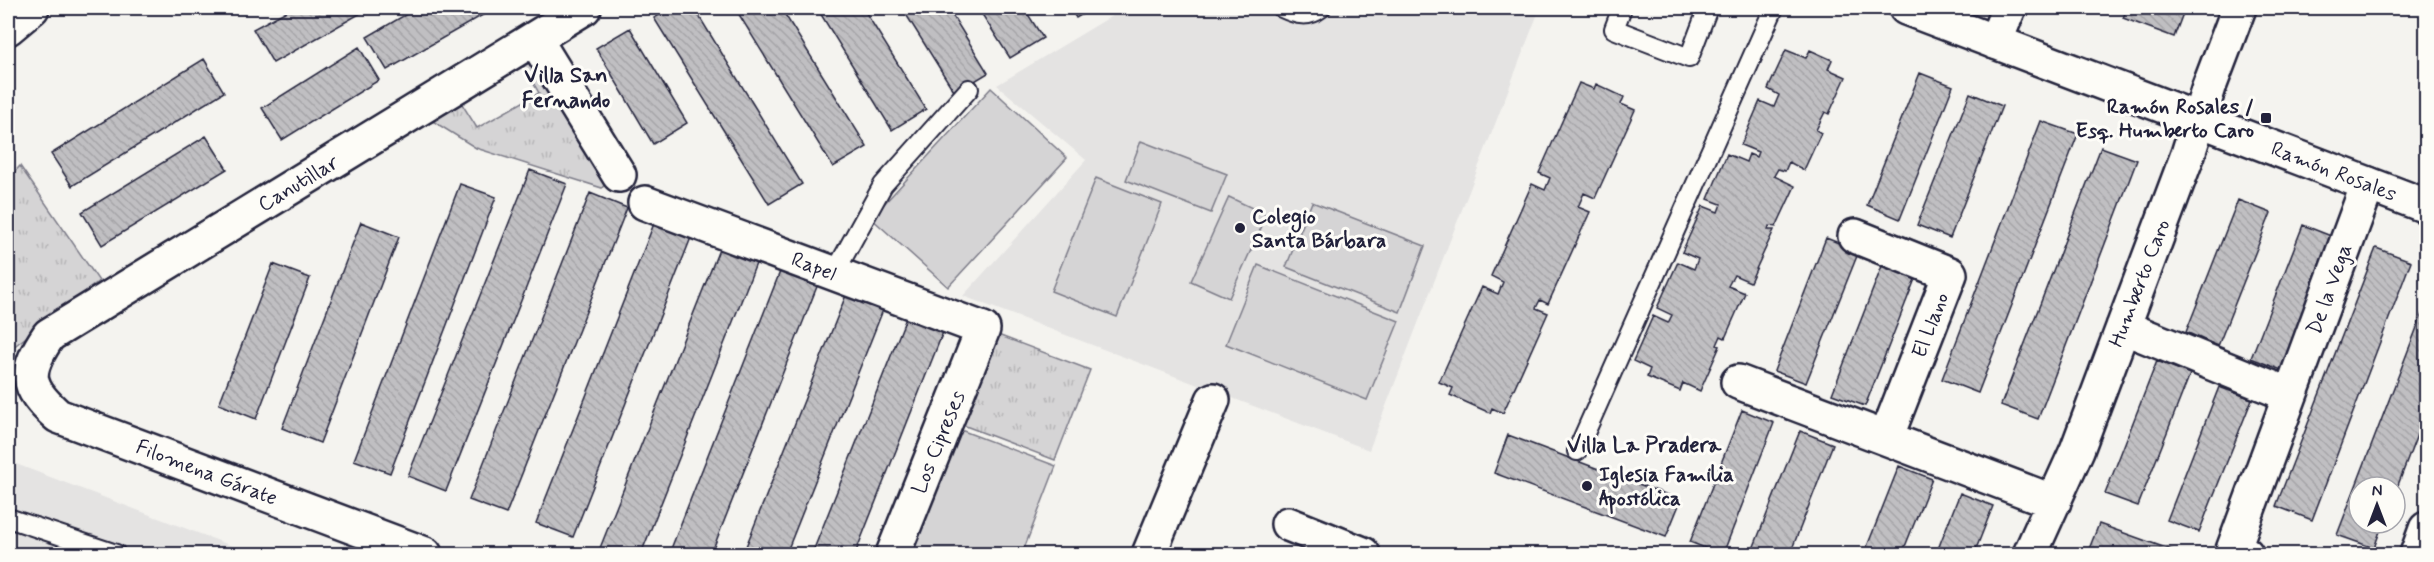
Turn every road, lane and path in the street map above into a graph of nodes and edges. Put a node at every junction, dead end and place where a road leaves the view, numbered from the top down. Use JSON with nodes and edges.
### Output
{"nodes":[{"id":1,"x":32,"y":8,"type":"edge"},
{"id":2,"x":584,"y":8,"type":"edge"},
{"id":3,"x":1282,"y":8,"type":"edge"},
{"id":4,"x":1321,"y":8,"type":"edge"},
{"id":5,"x":1622,"y":8,"type":"edge"},
{"id":6,"x":1708,"y":8,"type":"edge"},
{"id":7,"x":1774,"y":8,"type":"edge"},
{"id":8,"x":1906,"y":8,"type":"edge"},
{"id":9,"x":2009,"y":8,"type":"edge"},
{"id":10,"x":2238,"y":8,"type":"edge"},
{"id":11,"x":8,"y":28,"type":"edge"},
{"id":12,"x":535,"y":39,"type":"junction"},
{"id":13,"x":1995,"y":42,"type":"junction"},
{"id":14,"x":969,"y":89,"type":"dead end"},
{"id":15,"x":2199,"y":119,"type":"junction"},
{"id":16,"x":619,"y":175,"type":"dead end"},
{"id":17,"x":2368,"y":184,"type":"junction"},
{"id":18,"x":645,"y":203,"type":"dead end"},
{"id":19,"x":2427,"y":206,"type":"edge"},
{"id":20,"x":1855,"y":236,"type":"dead end"},
{"id":21,"x":834,"y":274,"type":"junction"},
{"id":22,"x":2123,"y":327,"type":"junction"},
{"id":23,"x":983,"y":329,"type":"joint"},
{"id":24,"x":19,"y":377,"type":"edge"},
{"id":25,"x":1738,"y":382,"type":"dead end"},
{"id":26,"x":2290,"y":395,"type":"junction"},
{"id":27,"x":1213,"y":400,"type":"dead end"},
{"id":28,"x":1886,"y":438,"type":"junction"},
{"id":29,"x":1577,"y":451,"type":"dead end"},
{"id":30,"x":2054,"y":502,"type":"junction"},
{"id":31,"x":8,"y":518,"type":"edge"},
{"id":32,"x":1288,"y":524,"type":"dead end"},
{"id":33,"x":2427,"y":529,"type":"edge"},
{"id":34,"x":1354,"y":553,"type":"edge"},
{"id":35,"x":116,"y":555,"type":"edge"},
{"id":36,"x":425,"y":555,"type":"edge"},
{"id":37,"x":893,"y":555,"type":"edge"},
{"id":38,"x":1149,"y":555,"type":"edge"},
{"id":39,"x":2030,"y":555,"type":"edge"},
{"id":40,"x":2246,"y":555,"type":"edge"},
{"id":41,"x":2417,"y":555,"type":"edge"}],
"edges":[{"from":1,"to":11,"type":"street"},
{"from":2,"to":12,"type":"street","name":"Canutillar"},
{"from":3,"to":4,"type":"lane"},
{"from":5,"to":6,"type":"lane"},
{"from":7,"to":29,"type":"lane"},
{"from":8,"to":13,"type":"street","name":"Ramón Rosales"},
{"from":9,"to":13,"type":"street"},
{"from":10,"to":15,"type":"street","name":"Humberto Caro"},
{"from":12,"to":16,"type":"street"},
{"from":12,"to":24,"type":"street","name":"Canutillar"},
{"from":13,"to":15,"type":"street","name":"Ramón Rosales"},
{"from":14,"to":21,"type":"lane"},
{"from":15,"to":17,"type":"street","name":"Ramón Rosales"},
{"from":15,"to":22,"type":"street","name":"Humberto Caro"},
{"from":17,"to":19,"type":"street","name":"Ramón Rosales"},
{"from":17,"to":26,"type":"street","name":"De la Vega"},
{"from":18,"to":21,"type":"street","name":"Rapel"},
{"from":20,"to":28,"type":"street","name":"El Llano"},
{"from":21,"to":23,"type":"street","name":"Rapel"},
{"from":22,"to":26,"type":"street"},
{"from":22,"to":30,"type":"street","name":"Humberto Caro"},
{"from":23,"to":37,"type":"street","name":"Los Cipreses"},
{"from":24,"to":36,"type":"street","name":"Filomena Gárate"},
{"from":25,"to":28,"type":"street"},
{"from":26,"to":40,"type":"street","name":"De la Vega"},
{"from":27,"to":38,"type":"street"},
{"from":28,"to":30,"type":"street"},
{"from":30,"to":39,"type":"street","name":"Humberto Caro"},
{"from":31,"to":35,"type":"lane"},
{"from":32,"to":34,"type":"street"},
{"from":33,"to":41,"type":"street"}]}
